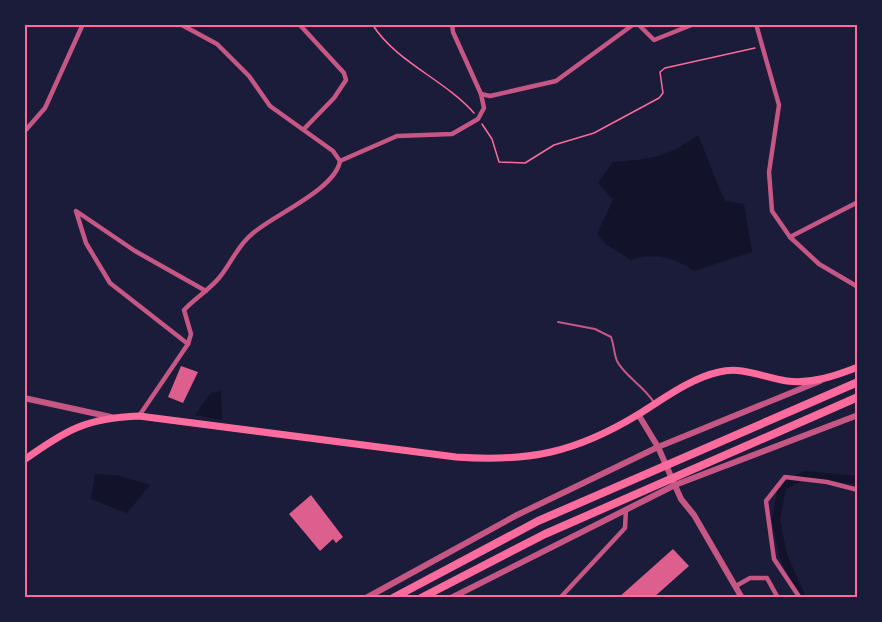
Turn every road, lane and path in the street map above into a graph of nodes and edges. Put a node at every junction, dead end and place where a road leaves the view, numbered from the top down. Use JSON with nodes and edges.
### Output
{"nodes":[{"id":1,"x":83,"y":24,"type":"edge"},
{"id":2,"x":180,"y":24,"type":"edge"},
{"id":3,"x":299,"y":24,"type":"edge"},
{"id":4,"x":372,"y":24,"type":"edge"},
{"id":5,"x":452,"y":24,"type":"edge"},
{"id":6,"x":636,"y":24,"type":"edge"},
{"id":7,"x":694,"y":24,"type":"edge"},
{"id":8,"x":756,"y":24,"type":"edge"},
{"id":9,"x":762,"y":47,"type":"junction"},
{"id":10,"x":481,"y":94,"type":"junction"},
{"id":11,"x":478,"y":119,"type":"junction"},
{"id":12,"x":304,"y":129,"type":"junction"},
{"id":13,"x":24,"y":132,"type":"edge"},
{"id":14,"x":340,"y":161,"type":"junction"},
{"id":15,"x":858,"y":202,"type":"edge"},
{"id":16,"x":790,"y":237,"type":"junction"},
{"id":17,"x":858,"y":287,"type":"edge"},
{"id":18,"x":206,"y":291,"type":"junction"},
{"id":19,"x":558,"y":322,"type":"dead end"},
{"id":20,"x":188,"y":344,"type":"junction"},
{"id":21,"x":858,"y":367,"type":"edge"},
{"id":22,"x":825,"y":379,"type":"junction"},
{"id":23,"x":858,"y":382,"type":"edge"},
{"id":24,"x":858,"y":397,"type":"edge"},
{"id":25,"x":24,"y":398,"type":"edge"},
{"id":26,"x":654,"y":404,"type":"junction"},
{"id":27,"x":638,"y":414,"type":"junction"},
{"id":28,"x":858,"y":415,"type":"edge"},
{"id":29,"x":139,"y":416,"type":"junction"},
{"id":30,"x":111,"y":417,"type":"junction"},
{"id":31,"x":658,"y":447,"type":"junction"},
{"id":32,"x":24,"y":460,"type":"edge"},
{"id":33,"x":675,"y":484,"type":"junction"},
{"id":34,"x":858,"y":490,"type":"edge"},
{"id":35,"x":626,"y":509,"type":"junction"},
{"id":36,"x":736,"y":586,"type":"junction"},
{"id":37,"x":366,"y":598,"type":"edge"},
{"id":38,"x":393,"y":598,"type":"edge"},
{"id":39,"x":421,"y":598,"type":"edge"},
{"id":40,"x":451,"y":598,"type":"edge"},
{"id":41,"x":560,"y":598,"type":"edge"},
{"id":42,"x":742,"y":598,"type":"edge"},
{"id":43,"x":778,"y":598,"type":"edge"},
{"id":44,"x":800,"y":598,"type":"edge"}],
"edges":[{"from":1,"to":13,"type":"street"},
{"from":2,"to":12,"type":"street"},
{"from":3,"to":12,"type":"street"},
{"from":4,"to":11,"type":"path"},
{"from":5,"to":10,"type":"street"},
{"from":6,"to":7,"type":"street"},
{"from":6,"to":10,"type":"street"},
{"from":8,"to":9,"type":"street"},
{"from":9,"to":11,"type":"path"},
{"from":9,"to":16,"type":"street"},
{"from":10,"to":11,"type":"street"},
{"from":11,"to":14,"type":"street"},
{"from":12,"to":14,"type":"street"},
{"from":14,"to":18,"type":"street"},
{"from":15,"to":16,"type":"street"},
{"from":16,"to":17,"type":"street"},
{"from":18,"to":20,"type":"street"},
{"from":18,"to":20,"type":"street"},
{"from":19,"to":26,"type":"lane"},
{"from":20,"to":29,"type":"street"},
{"from":21,"to":22,"type":"main road"},
{"from":22,"to":26,"type":"main road"},
{"from":22,"to":31,"type":"street"},
{"from":23,"to":38,"type":"highway"},
{"from":24,"to":39,"type":"highway"},
{"from":25,"to":30,"type":"street"},
{"from":26,"to":27,"type":"main road"},
{"from":27,"to":29,"type":"main road"},
{"from":27,"to":31,"type":"street"},
{"from":28,"to":33,"type":"street"},
{"from":29,"to":30,"type":"main road"},
{"from":30,"to":32,"type":"main road"},
{"from":31,"to":33,"type":"street"},
{"from":31,"to":37,"type":"street"},
{"from":33,"to":35,"type":"street"},
{"from":33,"to":36,"type":"street"},
{"from":34,"to":44,"type":"street"},
{"from":35,"to":40,"type":"street"},
{"from":35,"to":41,"type":"street"},
{"from":36,"to":42,"type":"street"},
{"from":36,"to":43,"type":"street"}]}
